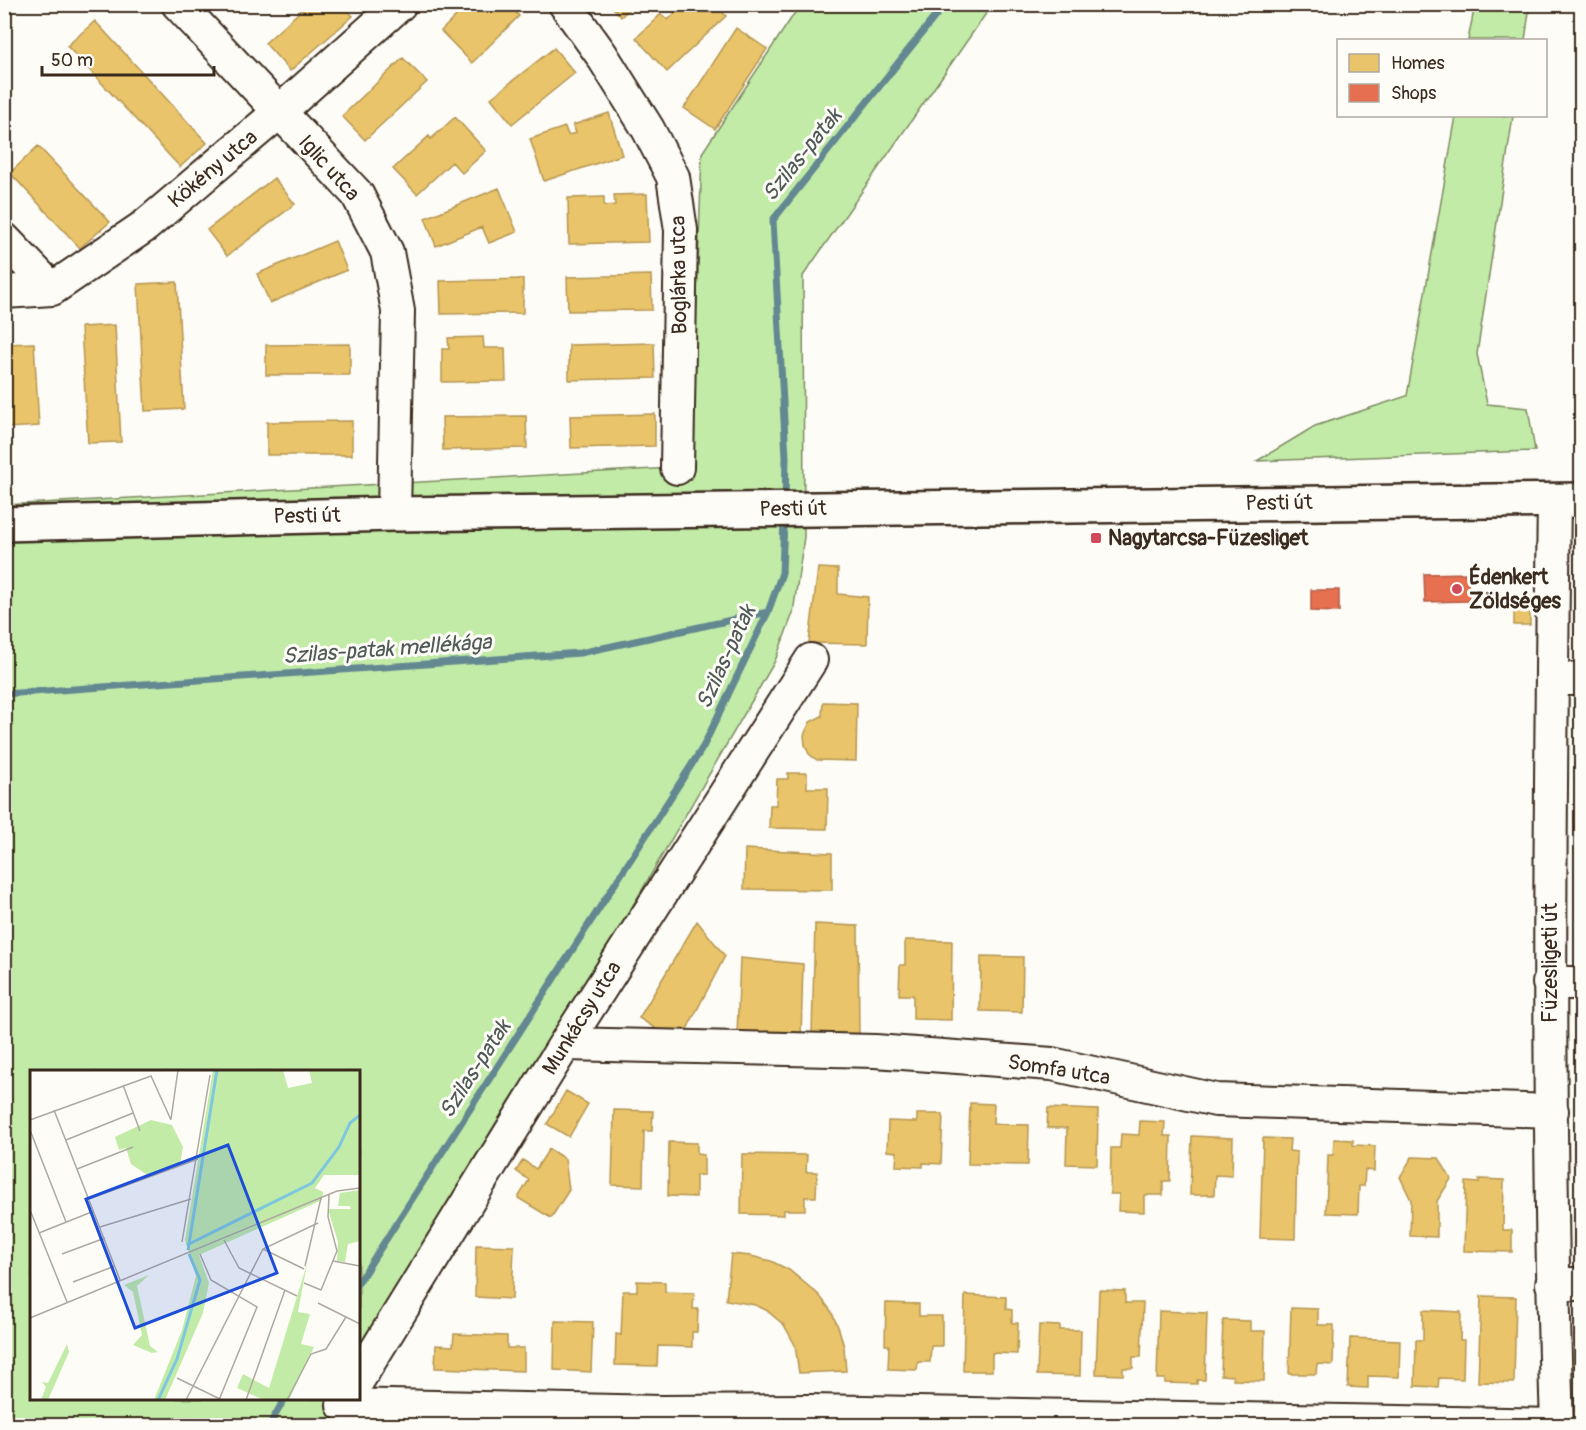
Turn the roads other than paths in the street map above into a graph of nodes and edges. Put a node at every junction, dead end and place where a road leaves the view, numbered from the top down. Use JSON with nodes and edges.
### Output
{"nodes":[{"id":1,"x":178,"y":4,"type":"edge"},
{"id":2,"x":400,"y":4,"type":"edge"},
{"id":3,"x":565,"y":4,"type":"edge"},
{"id":4,"x":278,"y":113,"type":"junction"},
{"id":5,"x":4,"y":239,"type":"edge"},
{"id":6,"x":52,"y":289,"type":"junction"},
{"id":7,"x":4,"y":292,"type":"edge"},
{"id":8,"x":677,"y":468,"type":"dead end"},
{"id":9,"x":1568,"y":500,"type":"edge"},
{"id":10,"x":394,"y":514,"type":"junction"},
{"id":11,"x":4,"y":524,"type":"edge"},
{"id":12,"x":811,"y":660,"type":"dead end"},
{"id":13,"x":1567,"y":679,"type":"edge"},
{"id":14,"x":1549,"y":982,"type":"junction"},
{"id":15,"x":1581,"y":983,"type":"edge"},
{"id":16,"x":565,"y":1044,"type":"junction"},
{"id":17,"x":1552,"y":1111,"type":"junction"},
{"id":18,"x":1567,"y":1284,"type":"edge"},
{"id":19,"x":360,"y":1378,"type":"edge"},
{"id":20,"x":345,"y":1402,"type":"edge"},
{"id":21,"x":1557,"y":1425,"type":"edge"}],
"edges":[{"from":1,"to":4,"type":"street","name":"Iglic utca"},
{"from":2,"to":4,"type":"street","name":"Kökény utca"},
{"from":3,"to":8,"type":"street","name":"Boglárka utca"},
{"from":4,"to":6,"type":"street","name":"Kökény utca"},
{"from":4,"to":10,"type":"street","name":"Iglic utca"},
{"from":5,"to":6,"type":"street"},
{"from":6,"to":7,"type":"street"},
{"from":9,"to":10,"type":"main road","name":"Pesti út"},
{"from":9,"to":13,"type":"street","name":"Füzesligeti út"},
{"from":10,"to":11,"type":"main road","name":"Pesti út"},
{"from":12,"to":16,"type":"street","name":"Munkácsy utca"},
{"from":13,"to":14,"type":"street","name":"Füzesligeti út"},
{"from":14,"to":15,"type":"street"},
{"from":14,"to":17,"type":"street","name":"Füzesligeti út"},
{"from":16,"to":17,"type":"street","name":"Somfa utca"},
{"from":16,"to":19,"type":"street","name":"Munkácsy utca"},
{"from":17,"to":18,"type":"street","name":"Füzesligeti út"},
{"from":18,"to":21,"type":"street","name":"Füzesligeti út"},
{"from":20,"to":21,"type":"street"}]}
